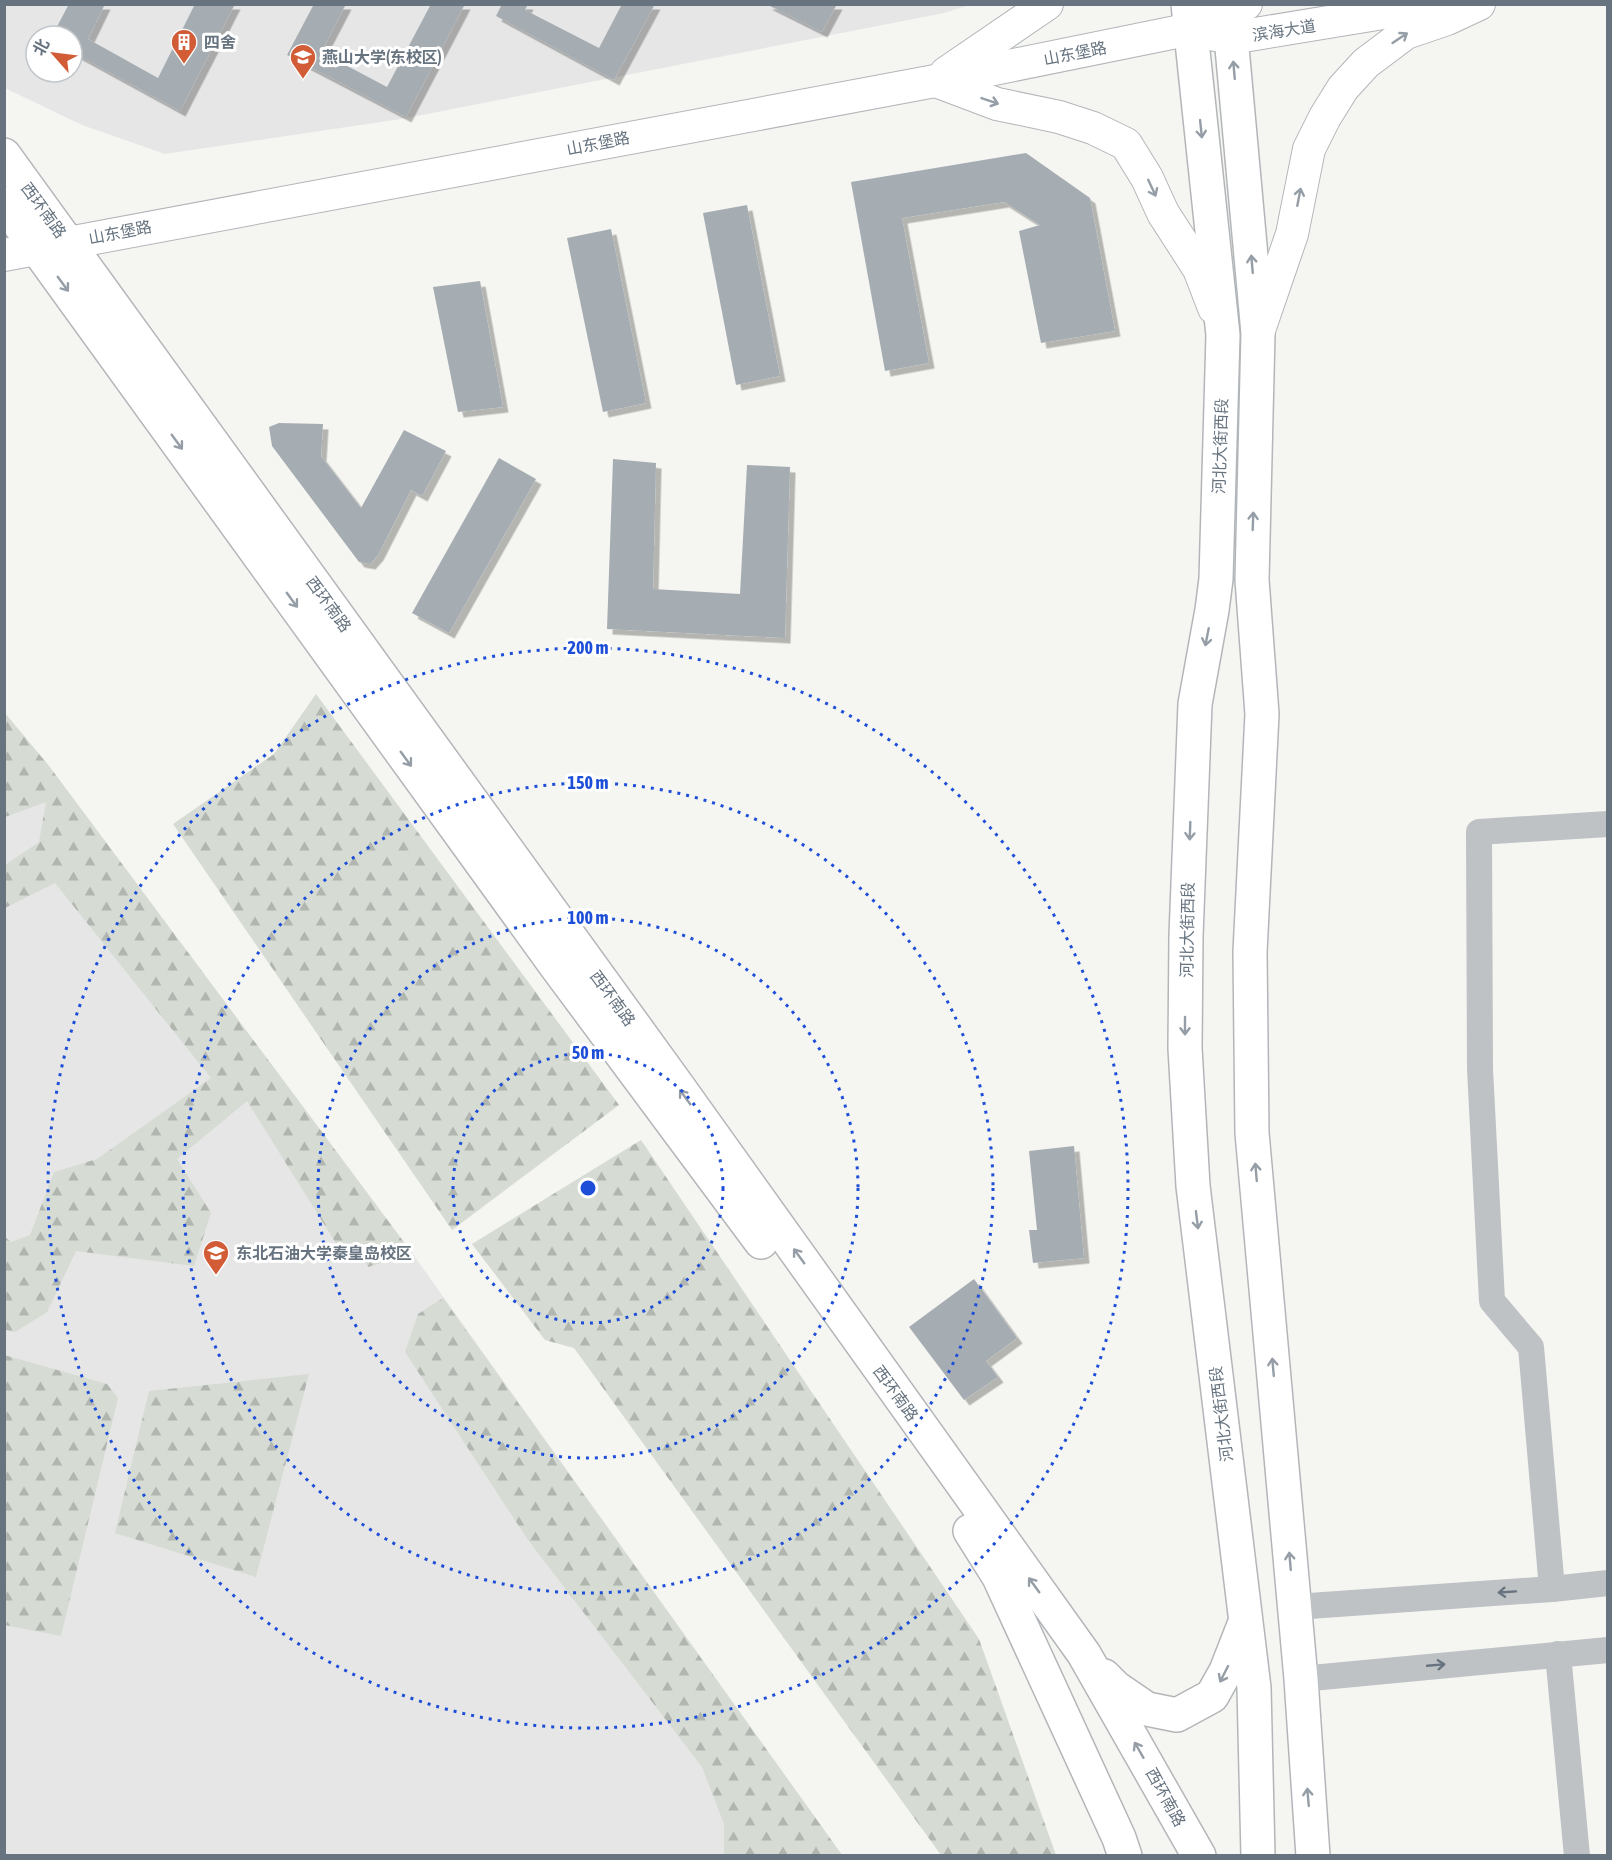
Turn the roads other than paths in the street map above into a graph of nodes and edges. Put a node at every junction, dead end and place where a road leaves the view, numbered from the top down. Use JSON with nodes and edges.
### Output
{"nodes":[{"id":1,"x":1047,"y":4,"type":"edge"},
{"id":2,"x":1438,"y":4,"type":"edge"},
{"id":3,"x":1479,"y":4,"type":"edge"},
{"id":4,"x":1233,"y":14,"type":"edge"},
{"id":5,"x":1189,"y":17,"type":"edge"},
{"id":6,"x":935,"y":81,"type":"junction"},
{"id":7,"x":4,"y":155,"type":"edge"},
{"id":8,"x":4,"y":203,"type":"edge"},
{"id":9,"x":52,"y":245,"type":"junction"},
{"id":10,"x":4,"y":255,"type":"edge"},
{"id":11,"x":1258,"y":333,"type":"junction"},
{"id":12,"x":1223,"y":335,"type":"junction"},
{"id":13,"x":1608,"y":824,"type":"edge"},
{"id":14,"x":1608,"y":1583,"type":"edge"},
{"id":15,"x":1552,"y":1589,"type":"junction"},
{"id":16,"x":1294,"y":1607,"type":"junction"},
{"id":17,"x":1246,"y":1620,"type":"junction"},
{"id":18,"x":1608,"y":1650,"type":"edge"},
{"id":19,"x":1084,"y":1654,"type":"junction"},
{"id":20,"x":1558,"y":1654,"type":"junction"},
{"id":21,"x":1301,"y":1679,"type":"junction"},
{"id":22,"x":1125,"y":1856,"type":"edge"},
{"id":23,"x":1199,"y":1856,"type":"edge"},
{"id":24,"x":1258,"y":1856,"type":"edge"},
{"id":25,"x":1313,"y":1856,"type":"edge"},
{"id":26,"x":1577,"y":1856,"type":"edge"}],
"edges":[{"from":1,"to":6,"type":"main road"},
{"from":2,"to":4,"type":"main road","name":"滨海大道"},
{"from":11,"to":3,"type":"main road","one_way":true},
{"from":4,"to":5,"type":"main road","name":"滨海大道"},
{"from":11,"to":4,"type":"highway","one_way":true},
{"from":5,"to":6,"type":"main road","name":"山东堡路"},
{"from":5,"to":12,"type":"highway","name":"河北大街西段","one_way":true},
{"from":6,"to":9,"type":"main road","name":"山东堡路"},
{"from":6,"to":12,"type":"main road","one_way":true},
{"from":7,"to":9,"type":"highway","name":"西环南路"},
{"from":8,"to":9,"type":"highway","name":"西环南路"},
{"from":9,"to":10,"type":"main road","name":"山东堡路"},
{"from":19,"to":9,"type":"highway","name":"西环南路","one_way":true},
{"from":9,"to":22,"type":"highway","name":"西环南路","one_way":true},
{"from":16,"to":11,"type":"highway","one_way":true},
{"from":12,"to":17,"type":"highway","name":"河北大街西段","one_way":true},
{"from":13,"to":15,"type":"street"},
{"from":14,"to":15,"type":"street"},
{"from":15,"to":16,"type":"street","one_way":true},
{"from":16,"to":21,"type":"highway"},
{"from":17,"to":19,"type":"highway","one_way":true},
{"from":17,"to":24,"type":"highway","name":"河北大街西段"},
{"from":18,"to":20,"type":"street"},
{"from":23,"to":19,"type":"highway","name":"西环南路","one_way":true},
{"from":21,"to":20,"type":"street","one_way":true},
{"from":20,"to":26,"type":"street"},
{"from":25,"to":21,"type":"highway","one_way":true}]}
